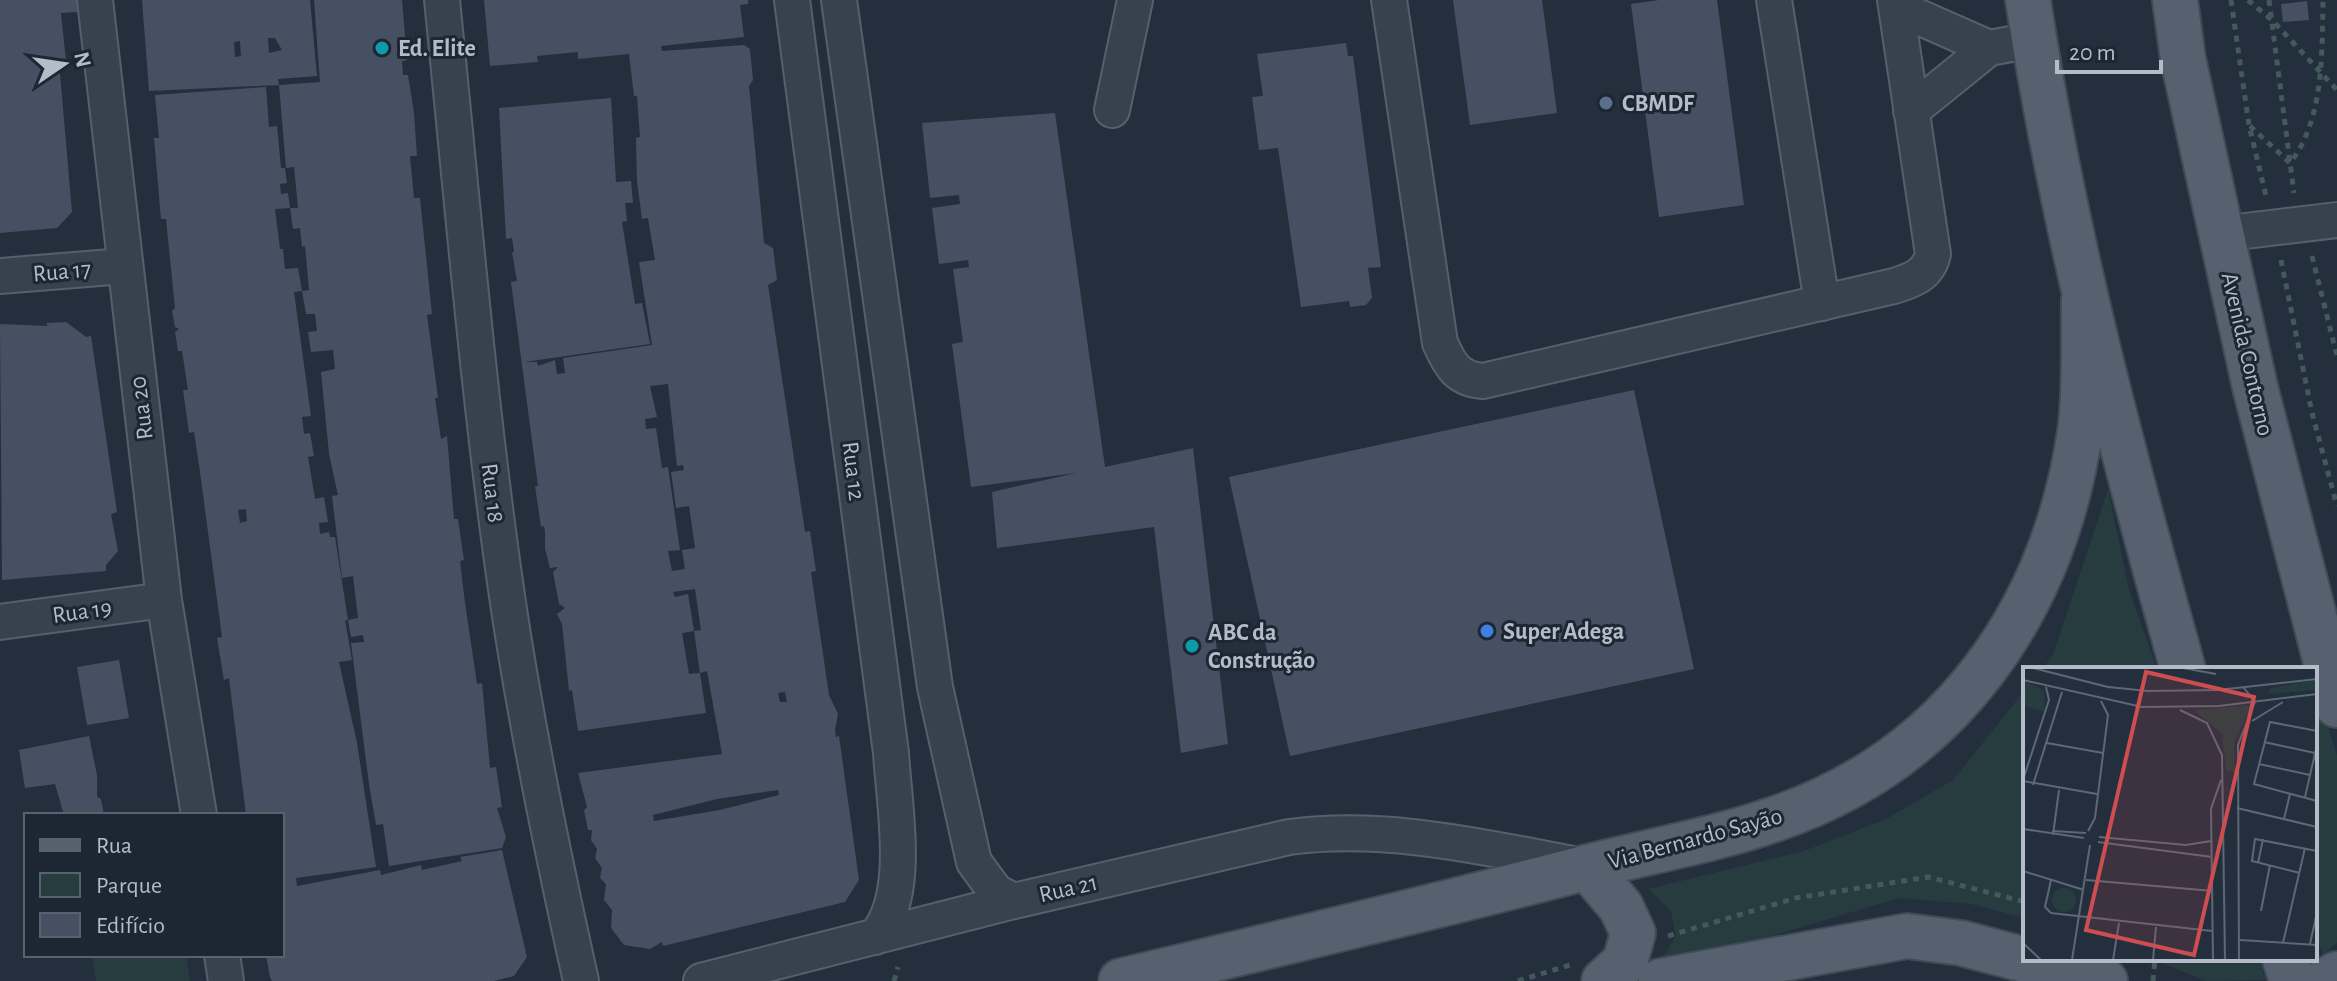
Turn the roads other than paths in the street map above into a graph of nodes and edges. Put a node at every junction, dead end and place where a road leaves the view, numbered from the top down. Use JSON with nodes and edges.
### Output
{"nodes":[{"id":1,"x":95,"y":0,"type":"edge"},
{"id":2,"x":442,"y":0,"type":"edge"},
{"id":3,"x":792,"y":0,"type":"edge"},
{"id":4,"x":839,"y":0,"type":"edge"},
{"id":5,"x":1135,"y":0,"type":"edge"},
{"id":6,"x":1389,"y":0,"type":"edge"},
{"id":7,"x":1774,"y":0,"type":"edge"},
{"id":8,"x":2175,"y":0,"type":"edge"},
{"id":9,"x":1895,"y":4,"type":"edge"},
{"id":10,"x":2030,"y":20,"type":"edge"},
{"id":11,"x":1989,"y":48,"type":"junction"},
{"id":12,"x":1112,"y":110,"type":"dead end"},
{"id":13,"x":1911,"y":111,"type":"junction"},
{"id":14,"x":2337,"y":220,"type":"edge"},
{"id":15,"x":2220,"y":234,"type":"junction"},
{"id":16,"x":124,"y":266,"type":"junction"},
{"id":17,"x":0,"y":276,"type":"edge"},
{"id":18,"x":2084,"y":299,"type":"junction"},
{"id":19,"x":1822,"y":303,"type":"junction"},
{"id":20,"x":2131,"y":486,"type":"junction"},
{"id":21,"x":164,"y":600,"type":"junction"},
{"id":22,"x":0,"y":622,"type":"edge"},
{"id":23,"x":2311,"y":665,"type":"edge"},
{"id":24,"x":2182,"y":667,"type":"edge"},
{"id":25,"x":2208,"y":667,"type":"edge"},
{"id":26,"x":2317,"y":674,"type":"edge"},
{"id":27,"x":2337,"y":705,"type":"edge"},
{"id":28,"x":199,"y":813,"type":"edge"},
{"id":29,"x":1441,"y":838,"type":"junction"},
{"id":30,"x":1587,"y":867,"type":"junction"},
{"id":31,"x":1489,"y":893,"type":"junction"},
{"id":32,"x":1014,"y":901,"type":"junction"},
{"id":33,"x":875,"y":937,"type":"junction"},
{"id":34,"x":222,"y":957,"type":"edge"},
{"id":35,"x":2023,"y":960,"type":"edge"},
{"id":36,"x":2025,"y":961,"type":"edge"},
{"id":37,"x":2286,"y":961,"type":"edge"},
{"id":38,"x":1589,"y":973,"type":"edge"},
{"id":39,"x":2337,"y":974,"type":"edge"},
{"id":40,"x":2086,"y":978,"type":"edge"},
{"id":41,"x":226,"y":981,"type":"edge"},
{"id":42,"x":581,"y":981,"type":"edge"},
{"id":43,"x":701,"y":981,"type":"edge"},
{"id":44,"x":1121,"y":981,"type":"edge"},
{"id":45,"x":1661,"y":981,"type":"edge"},
{"id":46,"x":2292,"y":981,"type":"edge"},
{"id":47,"x":2325,"y":981,"type":"edge"}],
"edges":[{"from":1,"to":16,"type":"street","name":"Rua 20"},
{"from":2,"to":42,"type":"street","name":"Rua 18"},
{"from":3,"to":33,"type":"street","name":"Rua 12"},
{"from":4,"to":32,"type":"street","name":"Rua 12"},
{"from":5,"to":12,"type":"street"},
{"from":6,"to":19,"type":"street"},
{"from":7,"to":19,"type":"street"},
{"from":8,"to":15,"type":"main road","name":"Avenida Contorno"},
{"from":9,"to":11,"type":"street"},
{"from":9,"to":13,"type":"street"},
{"from":10,"to":11,"type":"street"},
{"from":10,"to":18,"type":"main road"},
{"from":11,"to":13,"type":"street"},
{"from":13,"to":19,"type":"street"},
{"from":14,"to":15,"type":"street"},
{"from":15,"to":23,"type":"main road","name":"Avenida Contorno"},
{"from":16,"to":17,"type":"street","name":"Rua 17"},
{"from":16,"to":21,"type":"street","name":"Rua 20"},
{"from":18,"to":20,"type":"main road"},
{"from":18,"to":30,"type":"main road","name":"Via Bernardo Sayão"},
{"from":20,"to":24,"type":"main road"},
{"from":20,"to":25,"type":"main road"},
{"from":21,"to":22,"type":"street","name":"Rua 19"},
{"from":21,"to":28,"type":"street","name":"Rua 20"},
{"from":26,"to":27,"type":"main road","name":"Avenida Contorno"},
{"from":29,"to":30,"type":"street","name":"Rua 21"},
{"from":29,"to":31,"type":"street"},
{"from":29,"to":32,"type":"street","name":"Rua 21"},
{"from":30,"to":31,"type":"main road","name":"Via Bernardo Sayão"},
{"from":30,"to":38,"type":"main road"},
{"from":31,"to":44,"type":"main road","name":"Via Bernardo Sayão"},
{"from":32,"to":33,"type":"street","name":"Rua 21"},
{"from":33,"to":43,"type":"street","name":"Rua 21"},
{"from":34,"to":41,"type":"street"},
{"from":35,"to":45,"type":"main road"},
{"from":36,"to":40,"type":"main road"},
{"from":37,"to":46,"type":"main road"},
{"from":39,"to":47,"type":"main road"}]}
